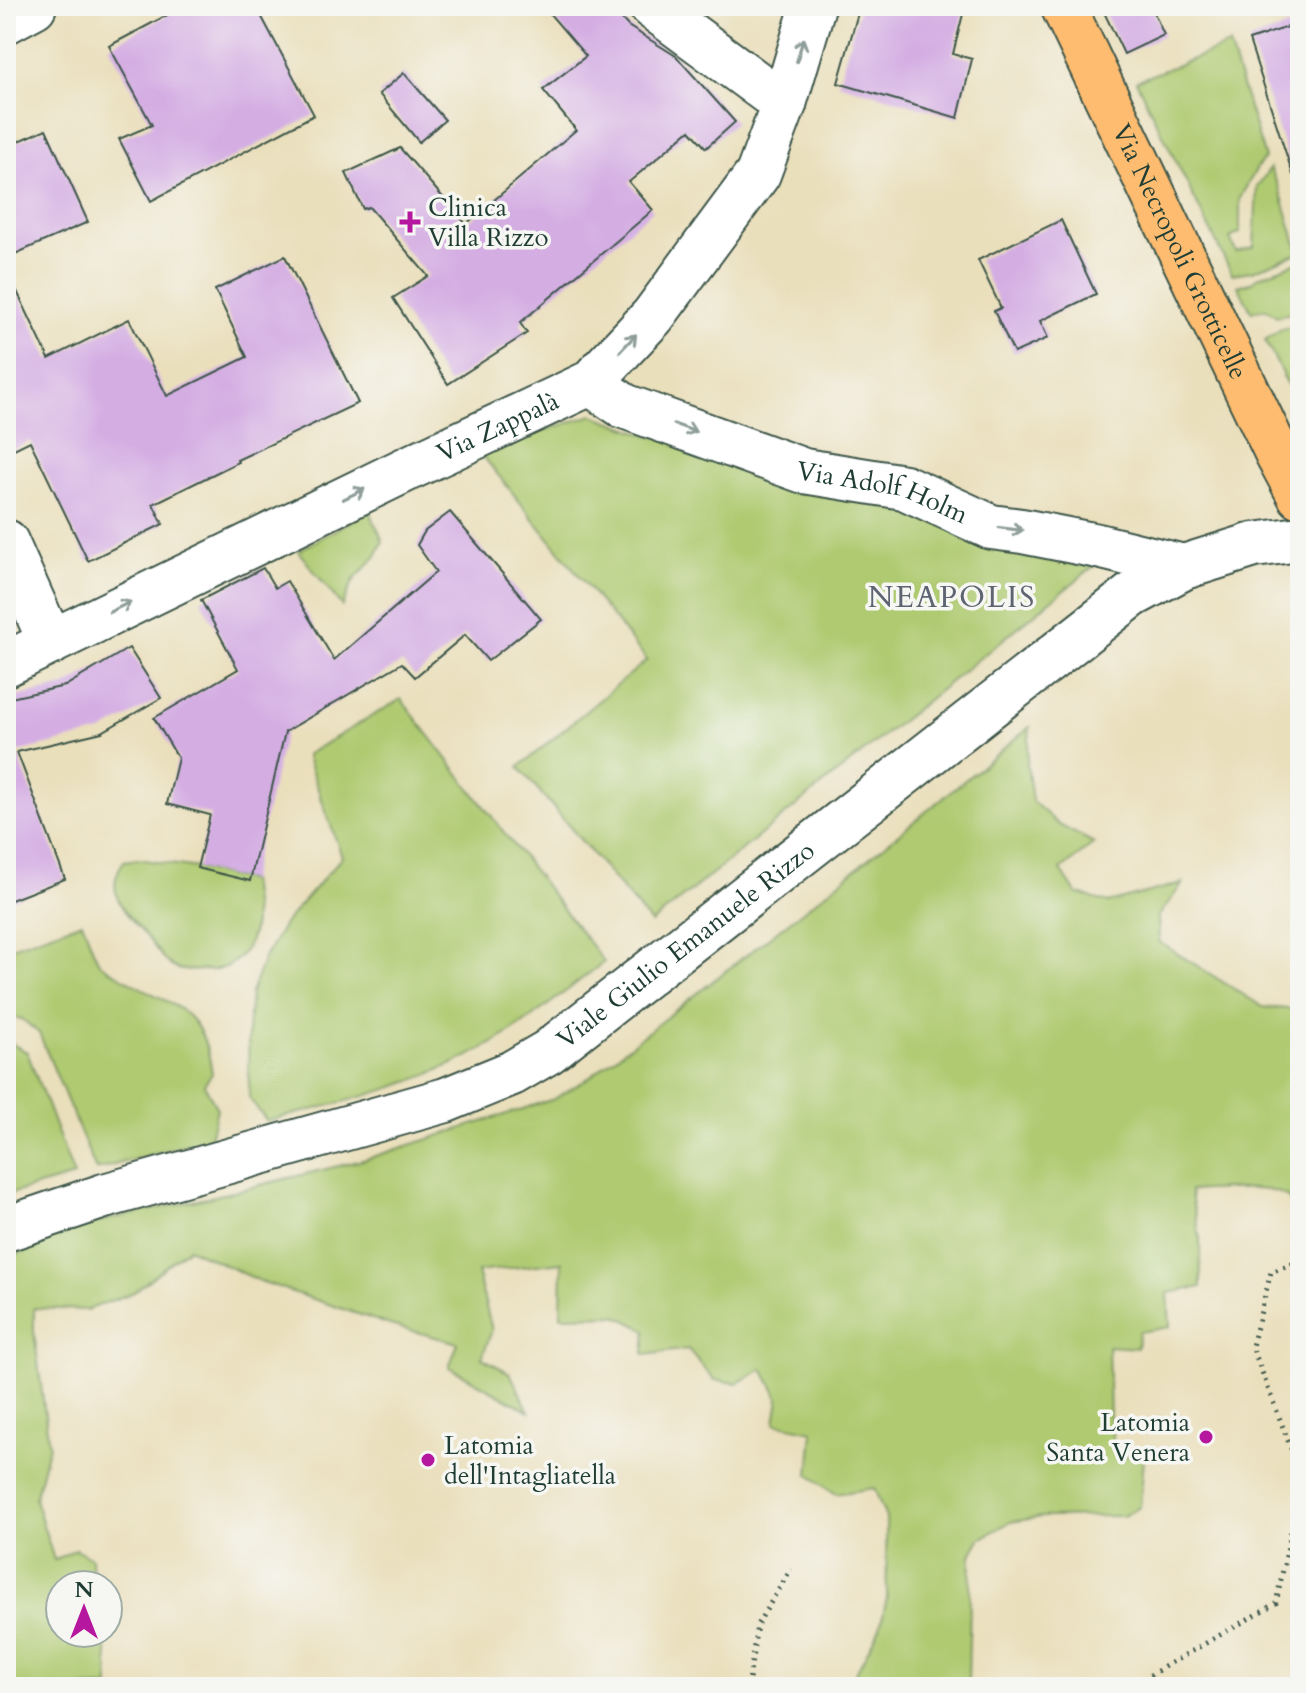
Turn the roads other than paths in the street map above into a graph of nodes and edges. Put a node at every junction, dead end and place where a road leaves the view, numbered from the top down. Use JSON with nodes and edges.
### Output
{"nodes":[{"id":1,"x":34,"y":6,"type":"edge"},
{"id":2,"x":651,"y":6,"type":"edge"},
{"id":3,"x":813,"y":6,"type":"edge"},
{"id":4,"x":1063,"y":6,"type":"edge"},
{"id":5,"x":6,"y":21,"type":"edge"},
{"id":6,"x":784,"y":104,"type":"junction"},
{"id":7,"x":590,"y":383,"type":"junction"},
{"id":8,"x":1300,"y":496,"type":"edge"},
{"id":9,"x":1300,"y":539,"type":"edge"},
{"id":10,"x":6,"y":542,"type":"edge"},
{"id":11,"x":1184,"y":567,"type":"junction"},
{"id":12,"x":50,"y":641,"type":"junction"},
{"id":13,"x":6,"y":664,"type":"edge"},
{"id":14,"x":6,"y":1229,"type":"edge"}],
"edges":[{"from":1,"to":5,"type":"street"},
{"from":2,"to":6,"type":"street"},
{"from":6,"to":3,"type":"street","name":"Via Zappalà","one_way":true},
{"from":4,"to":8,"type":"main road","name":"Via Necropoli Grotticelle"},
{"from":7,"to":6,"type":"street","name":"Via Zappalà","one_way":true},
{"from":7,"to":11,"type":"street","name":"Via Adolf Holm","one_way":true},
{"from":12,"to":7,"type":"street","name":"Via Zappalà","one_way":true},
{"from":9,"to":11,"type":"street","name":"Viale Giulio Emanuele Rizzo"},
{"from":10,"to":12,"type":"street"},
{"from":11,"to":14,"type":"street","name":"Viale Giulio Emanuele Rizzo"},
{"from":12,"to":13,"type":"street","name":"Via Zappalà"}]}
